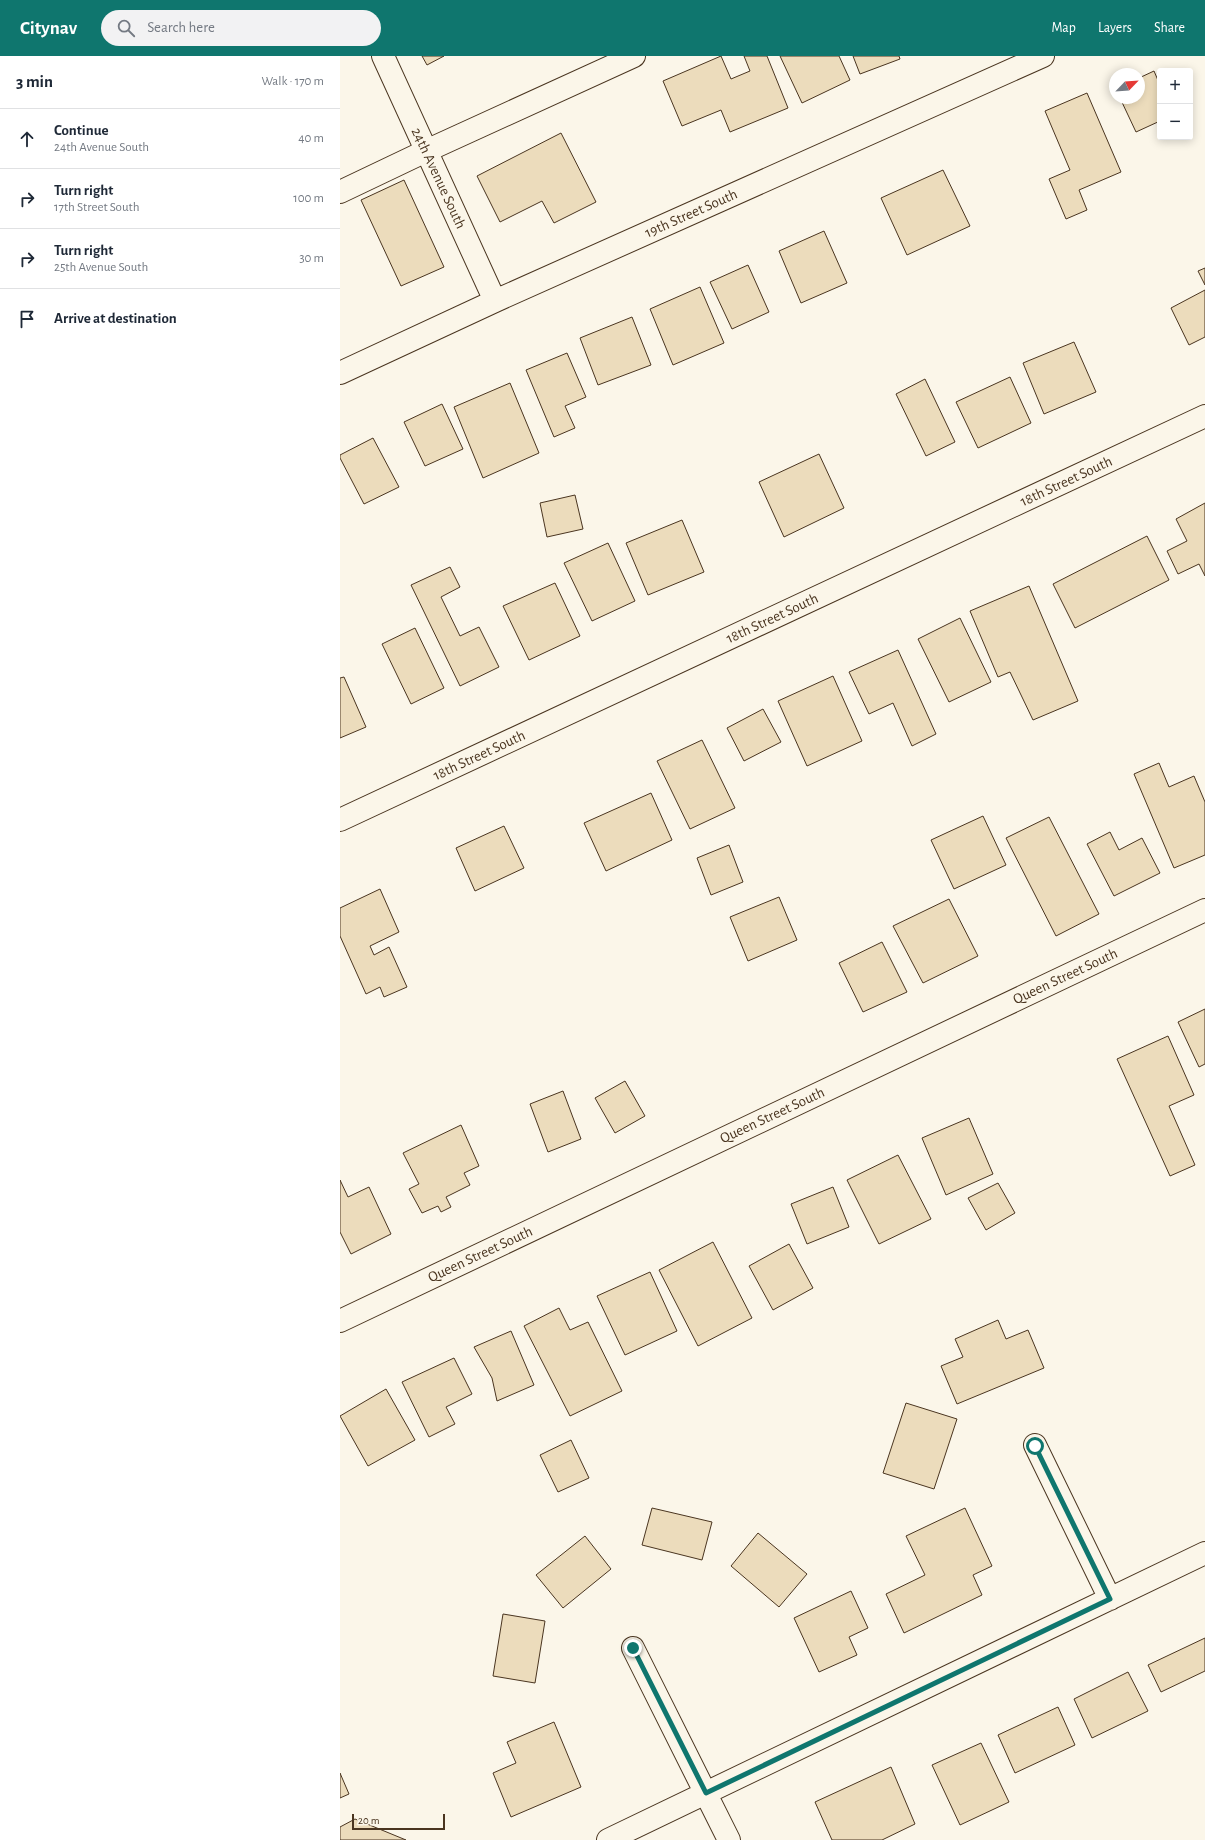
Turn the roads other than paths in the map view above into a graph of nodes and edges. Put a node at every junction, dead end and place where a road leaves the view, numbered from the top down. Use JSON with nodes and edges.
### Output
{"nodes":[{"id":1,"x":383,"y":56,"type":"edge"},
{"id":2,"x":634,"y":56,"type":"edge"},
{"id":3,"x":1043,"y":56,"type":"edge"},
{"id":4,"x":426,"y":151,"type":"junction"},
{"id":5,"x":340,"y":192,"type":"edge"},
{"id":6,"x":495,"y":301,"type":"junction"},
{"id":7,"x":340,"y":373,"type":"edge"},
{"id":8,"x":1205,"y":416,"type":"edge"},
{"id":9,"x":340,"y":820,"type":"edge"},
{"id":10,"x":1205,"y":910,"type":"edge"},
{"id":11,"x":340,"y":1321,"type":"edge"},
{"id":12,"x":1035,"y":1446,"type":"dead end"},
{"id":13,"x":1205,"y":1553,"type":"edge"},
{"id":14,"x":1110,"y":1599,"type":"junction"},
{"id":15,"x":633,"y":1648,"type":"dead end"},
{"id":16,"x":706,"y":1793,"type":"junction"},
{"id":17,"x":608,"y":1840,"type":"edge"},
{"id":18,"x":729,"y":1840,"type":"edge"}],
"edges":[{"from":1,"to":4,"type":"street","name":"24th Avenue South"},
{"from":2,"to":4,"type":"street"},
{"from":3,"to":6,"type":"street","name":"19th Street South"},
{"from":4,"to":5,"type":"street"},
{"from":4,"to":6,"type":"street","name":"24th Avenue South"},
{"from":6,"to":7,"type":"street","name":"19th Street South"},
{"from":8,"to":9,"type":"street","name":"18th Street South"},
{"from":10,"to":11,"type":"street","name":"Queen Street South"},
{"from":12,"to":14,"type":"street"},
{"from":13,"to":14,"type":"street"},
{"from":14,"to":16,"type":"street"},
{"from":15,"to":16,"type":"street"},
{"from":16,"to":17,"type":"street"},
{"from":16,"to":18,"type":"street"}]}
